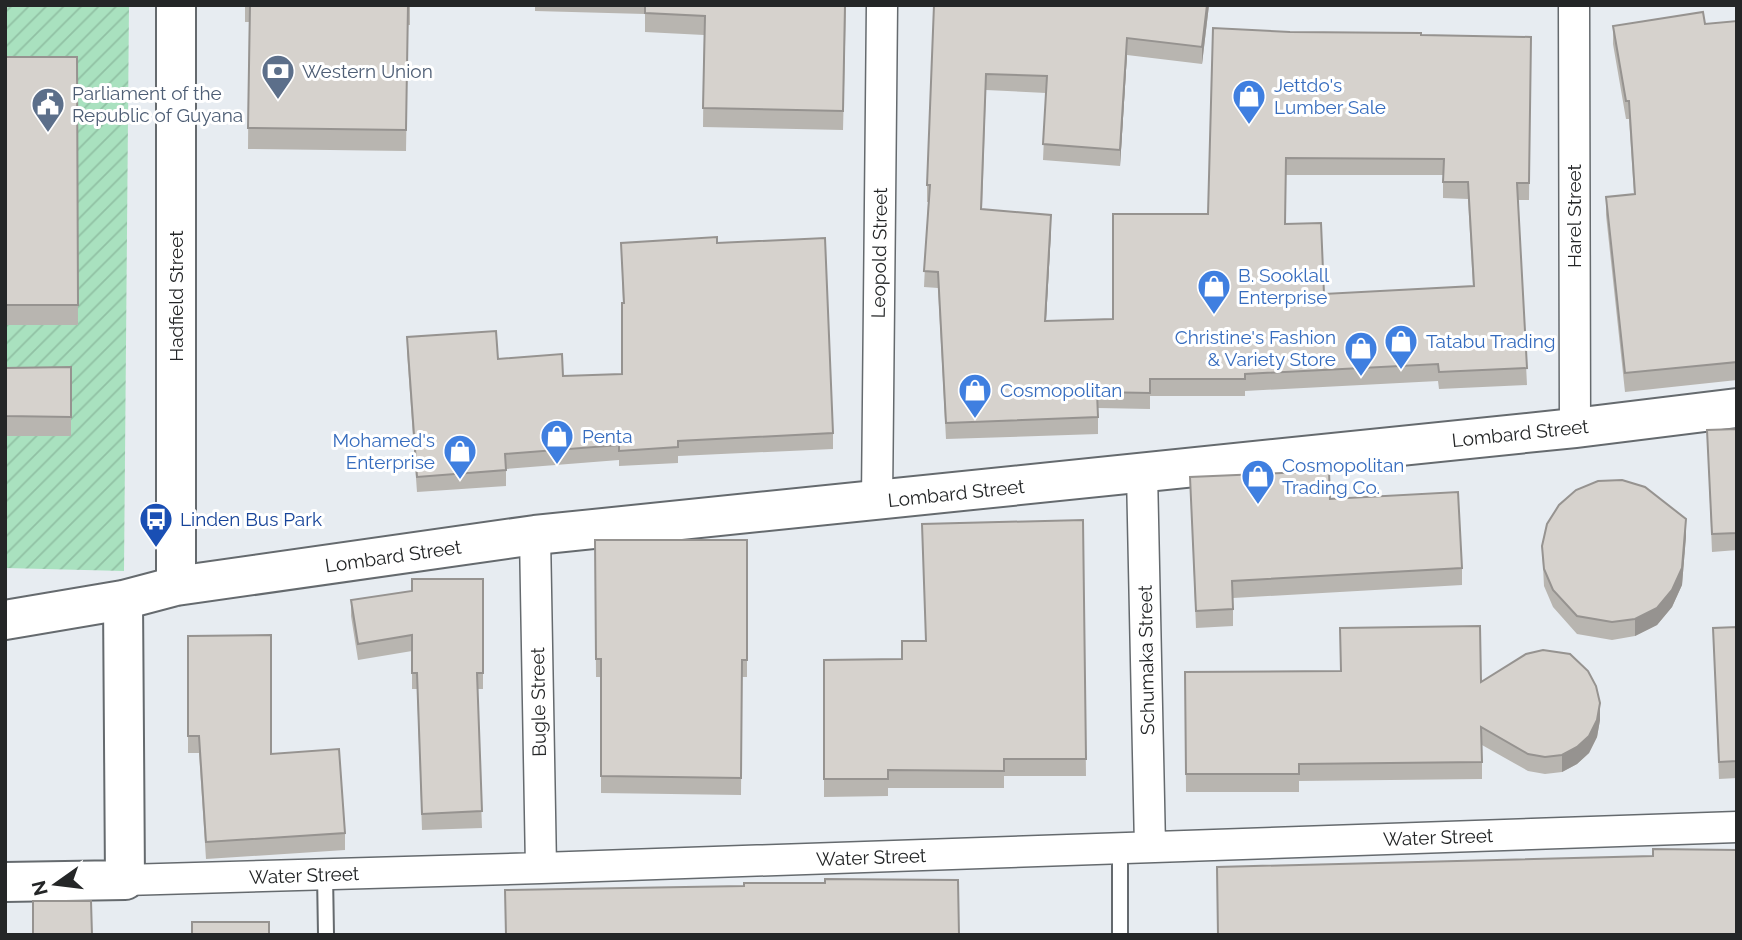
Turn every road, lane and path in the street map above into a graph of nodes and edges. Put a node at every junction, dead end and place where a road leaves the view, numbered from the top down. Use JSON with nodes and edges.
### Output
{"nodes":[{"id":1,"x":176,"y":5,"type":"edge"},
{"id":2,"x":882,"y":5,"type":"edge"},
{"id":3,"x":1574,"y":5,"type":"edge"},
{"id":4,"x":1737,"y":408,"type":"edge"},
{"id":5,"x":1575,"y":428,"type":"junction"},
{"id":6,"x":1142,"y":473,"type":"junction"},
{"id":7,"x":877,"y":501,"type":"junction"},
{"id":8,"x":536,"y":536,"type":"junction"},
{"id":9,"x":176,"y":586,"type":"junction"},
{"id":10,"x":123,"y":600,"type":"junction"},
{"id":11,"x":5,"y":620,"type":"edge"},
{"id":12,"x":1737,"y":827,"type":"edge"},
{"id":13,"x":1150,"y":847,"type":"junction"},
{"id":14,"x":1120,"y":848,"type":"junction"},
{"id":15,"x":541,"y":869,"type":"junction"},
{"id":16,"x":326,"y":874,"type":"junction"},
{"id":17,"x":125,"y":880,"type":"junction"},
{"id":18,"x":5,"y":882,"type":"edge"},
{"id":19,"x":326,"y":935,"type":"edge"},
{"id":20,"x":1121,"y":935,"type":"edge"}],
"edges":[{"from":1,"to":9,"type":"main road","name":"Hadfield Street"},
{"from":2,"to":7,"type":"street","name":"Leopold Street"},
{"from":3,"to":5,"type":"street","name":"Harel Street"},
{"from":4,"to":5,"type":"main road","name":"Lombard Street"},
{"from":5,"to":6,"type":"main road","name":"Lombard Street"},
{"from":6,"to":7,"type":"main road","name":"Lombard Street"},
{"from":6,"to":13,"type":"street","name":"Schumaka Street"},
{"from":7,"to":8,"type":"main road","name":"Lombard Street"},
{"from":8,"to":9,"type":"main road","name":"Lombard Street"},
{"from":8,"to":15,"type":"street","name":"Bugle Street"},
{"from":9,"to":10,"type":"main road","name":"Lombard Street"},
{"from":10,"to":11,"type":"main road","name":"Lombard Street"},
{"from":10,"to":17,"type":"main road"},
{"from":12,"to":13,"type":"street","name":"Water Street"},
{"from":13,"to":14,"type":"street","name":"Water Street"},
{"from":14,"to":15,"type":"street","name":"Water Street"},
{"from":14,"to":20,"type":"lane"},
{"from":15,"to":16,"type":"street","name":"Water Street"},
{"from":16,"to":17,"type":"street","name":"Water Street"},
{"from":16,"to":19,"type":"lane"},
{"from":17,"to":18,"type":"main road","name":"Water Street"}]}
